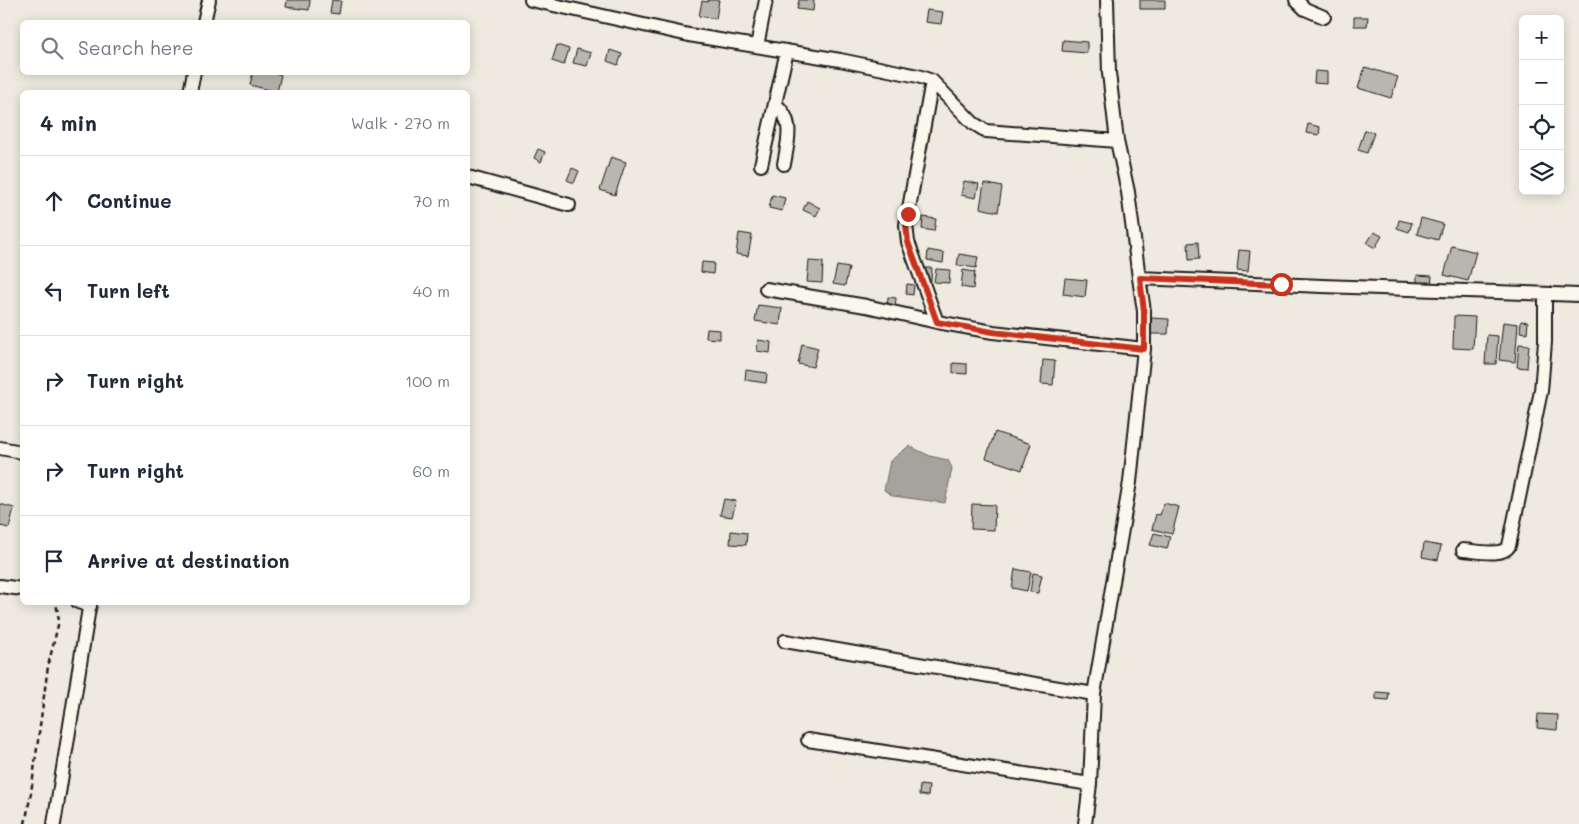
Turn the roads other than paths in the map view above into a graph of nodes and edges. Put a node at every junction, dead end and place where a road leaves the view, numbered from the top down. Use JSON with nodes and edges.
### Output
{"nodes":[{"id":1,"x":209,"y":0,"type":"edge"},
{"id":2,"x":531,"y":0,"type":"edge"},
{"id":3,"x":766,"y":0,"type":"edge"},
{"id":4,"x":1107,"y":0,"type":"edge"},
{"id":5,"x":1296,"y":0,"type":"edge"},
{"id":6,"x":1324,"y":17,"type":"dead end"},
{"id":7,"x":204,"y":20,"type":"edge"},
{"id":8,"x":757,"y":46,"type":"junction"},
{"id":9,"x":787,"y":51,"type":"junction"},
{"id":10,"x":193,"y":75,"type":"edge"},
{"id":11,"x":932,"y":81,"type":"junction"},
{"id":12,"x":190,"y":90,"type":"edge"},
{"id":13,"x":774,"y":104,"type":"junction"},
{"id":14,"x":1117,"y":141,"type":"junction"},
{"id":15,"x":784,"y":164,"type":"dead end"},
{"id":16,"x":760,"y":166,"type":"dead end"},
{"id":17,"x":470,"y":177,"type":"edge"},
{"id":18,"x":569,"y":205,"type":"dead end"},
{"id":19,"x":1140,"y":278,"type":"junction"},
{"id":20,"x":766,"y":289,"type":"dead end"},
{"id":21,"x":1545,"y":294,"type":"junction"},
{"id":22,"x":1579,"y":295,"type":"edge"},
{"id":23,"x":937,"y":322,"type":"junction"},
{"id":24,"x":1144,"y":349,"type":"junction"},
{"id":25,"x":0,"y":448,"type":"edge"},
{"id":26,"x":20,"y":452,"type":"edge"},
{"id":27,"x":1464,"y":550,"type":"dead end"},
{"id":28,"x":0,"y":586,"type":"edge"},
{"id":29,"x":20,"y":589,"type":"edge"},
{"id":30,"x":86,"y":605,"type":"edge"},
{"id":31,"x":786,"y":641,"type":"dead end"},
{"id":32,"x":1094,"y":694,"type":"junction"},
{"id":33,"x":808,"y":740,"type":"dead end"},
{"id":34,"x":1090,"y":784,"type":"junction"},
{"id":35,"x":54,"y":824,"type":"edge"},
{"id":36,"x":1085,"y":824,"type":"edge"}],
"edges":[{"from":1,"to":7,"type":"street"},
{"from":2,"to":8,"type":"street"},
{"from":3,"to":8,"type":"street"},
{"from":4,"to":14,"type":"street"},
{"from":5,"to":6,"type":"street"},
{"from":8,"to":9,"type":"street"},
{"from":9,"to":11,"type":"street"},
{"from":9,"to":13,"type":"street"},
{"from":10,"to":12,"type":"street"},
{"from":11,"to":14,"type":"street"},
{"from":11,"to":23,"type":"street"},
{"from":13,"to":15,"type":"street"},
{"from":13,"to":16,"type":"street"},
{"from":14,"to":19,"type":"street"},
{"from":17,"to":18,"type":"street"},
{"from":19,"to":21,"type":"street"},
{"from":19,"to":24,"type":"street"},
{"from":20,"to":23,"type":"street"},
{"from":21,"to":22,"type":"street"},
{"from":21,"to":27,"type":"street"},
{"from":23,"to":24,"type":"street"},
{"from":24,"to":32,"type":"street"},
{"from":25,"to":26,"type":"street"},
{"from":28,"to":29,"type":"street"},
{"from":30,"to":35,"type":"street"},
{"from":31,"to":32,"type":"street"},
{"from":32,"to":34,"type":"street"},
{"from":33,"to":34,"type":"street"},
{"from":34,"to":36,"type":"street"}]}
